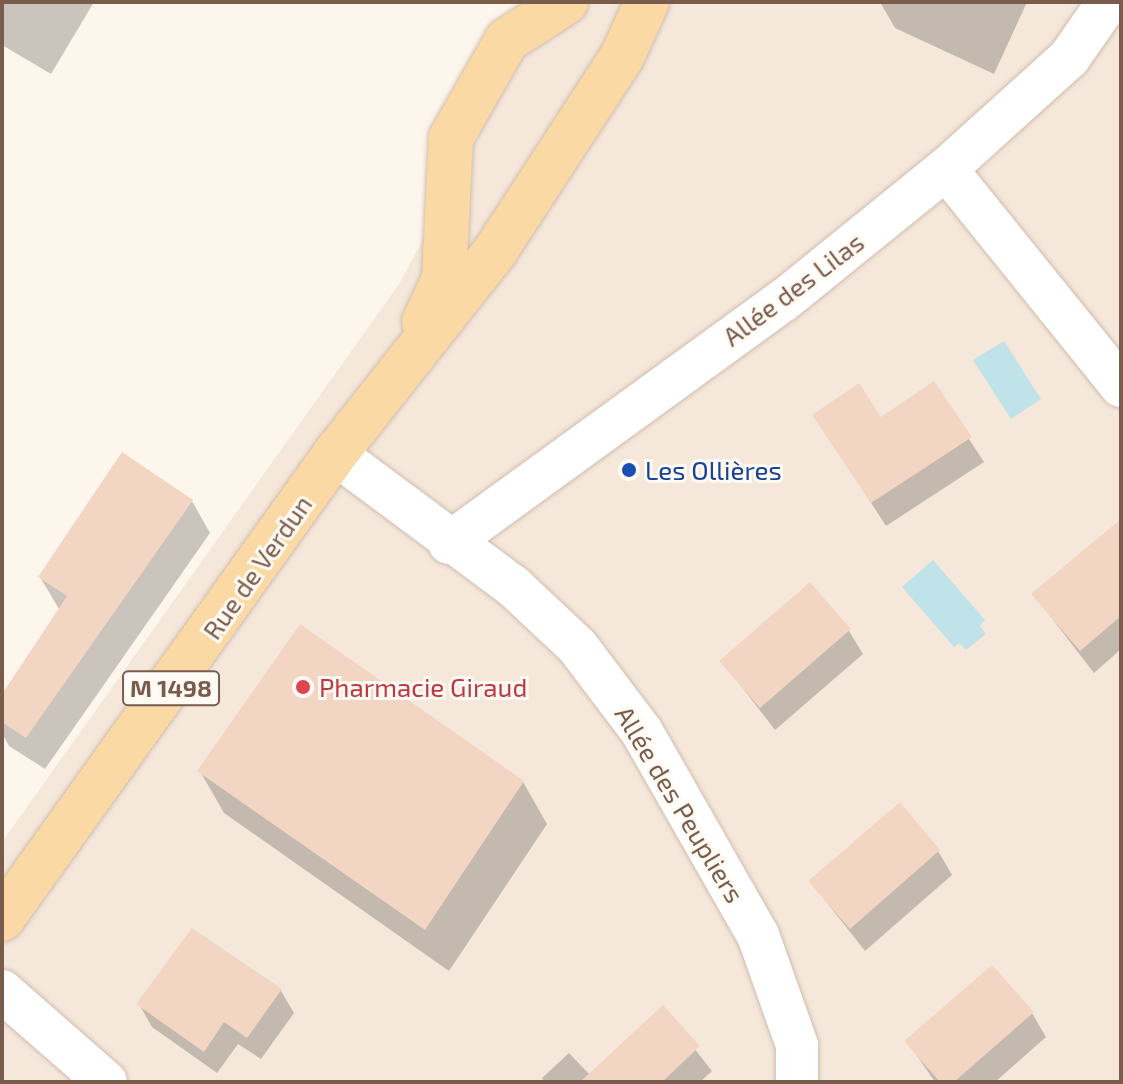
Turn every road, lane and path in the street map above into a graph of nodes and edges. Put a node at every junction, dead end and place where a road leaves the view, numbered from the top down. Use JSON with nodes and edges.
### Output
{"nodes":[{"id":1,"x":566,"y":2,"type":"edge"},
{"id":2,"x":647,"y":2,"type":"edge"},
{"id":3,"x":1108,"y":2,"type":"edge"},
{"id":4,"x":946,"y":169,"type":"junction"},
{"id":5,"x":398,"y":370,"type":"junction"},
{"id":6,"x":1116,"y":371,"type":"edge"},
{"id":7,"x":335,"y":454,"type":"junction"},
{"id":8,"x":449,"y":543,"type":"junction"},
{"id":9,"x":2,"y":919,"type":"edge"},
{"id":10,"x":2,"y":991,"type":"edge"},
{"id":11,"x":106,"y":1082,"type":"edge"},
{"id":12,"x":797,"y":1082,"type":"edge"}],
"edges":[{"from":1,"to":5,"type":"main road","name":"Rue de Verdun","number":"M 1498"},
{"from":2,"to":5,"type":"main road","name":"Rue de Verdun","number":"M 1498"},
{"from":3,"to":4,"type":"street","name":"Allée des Lilas"},
{"from":4,"to":6,"type":"street"},
{"from":4,"to":8,"type":"street","name":"Allée des Lilas"},
{"from":5,"to":7,"type":"main road","name":"Rue de Verdun","number":"M 1498"},
{"from":7,"to":8,"type":"street","name":"Allée des Peupliers"},
{"from":7,"to":9,"type":"main road","name":"Rue de Verdun","number":"M 1498"},
{"from":8,"to":12,"type":"street","name":"Allée des Peupliers"},
{"from":10,"to":11,"type":"street"}]}
